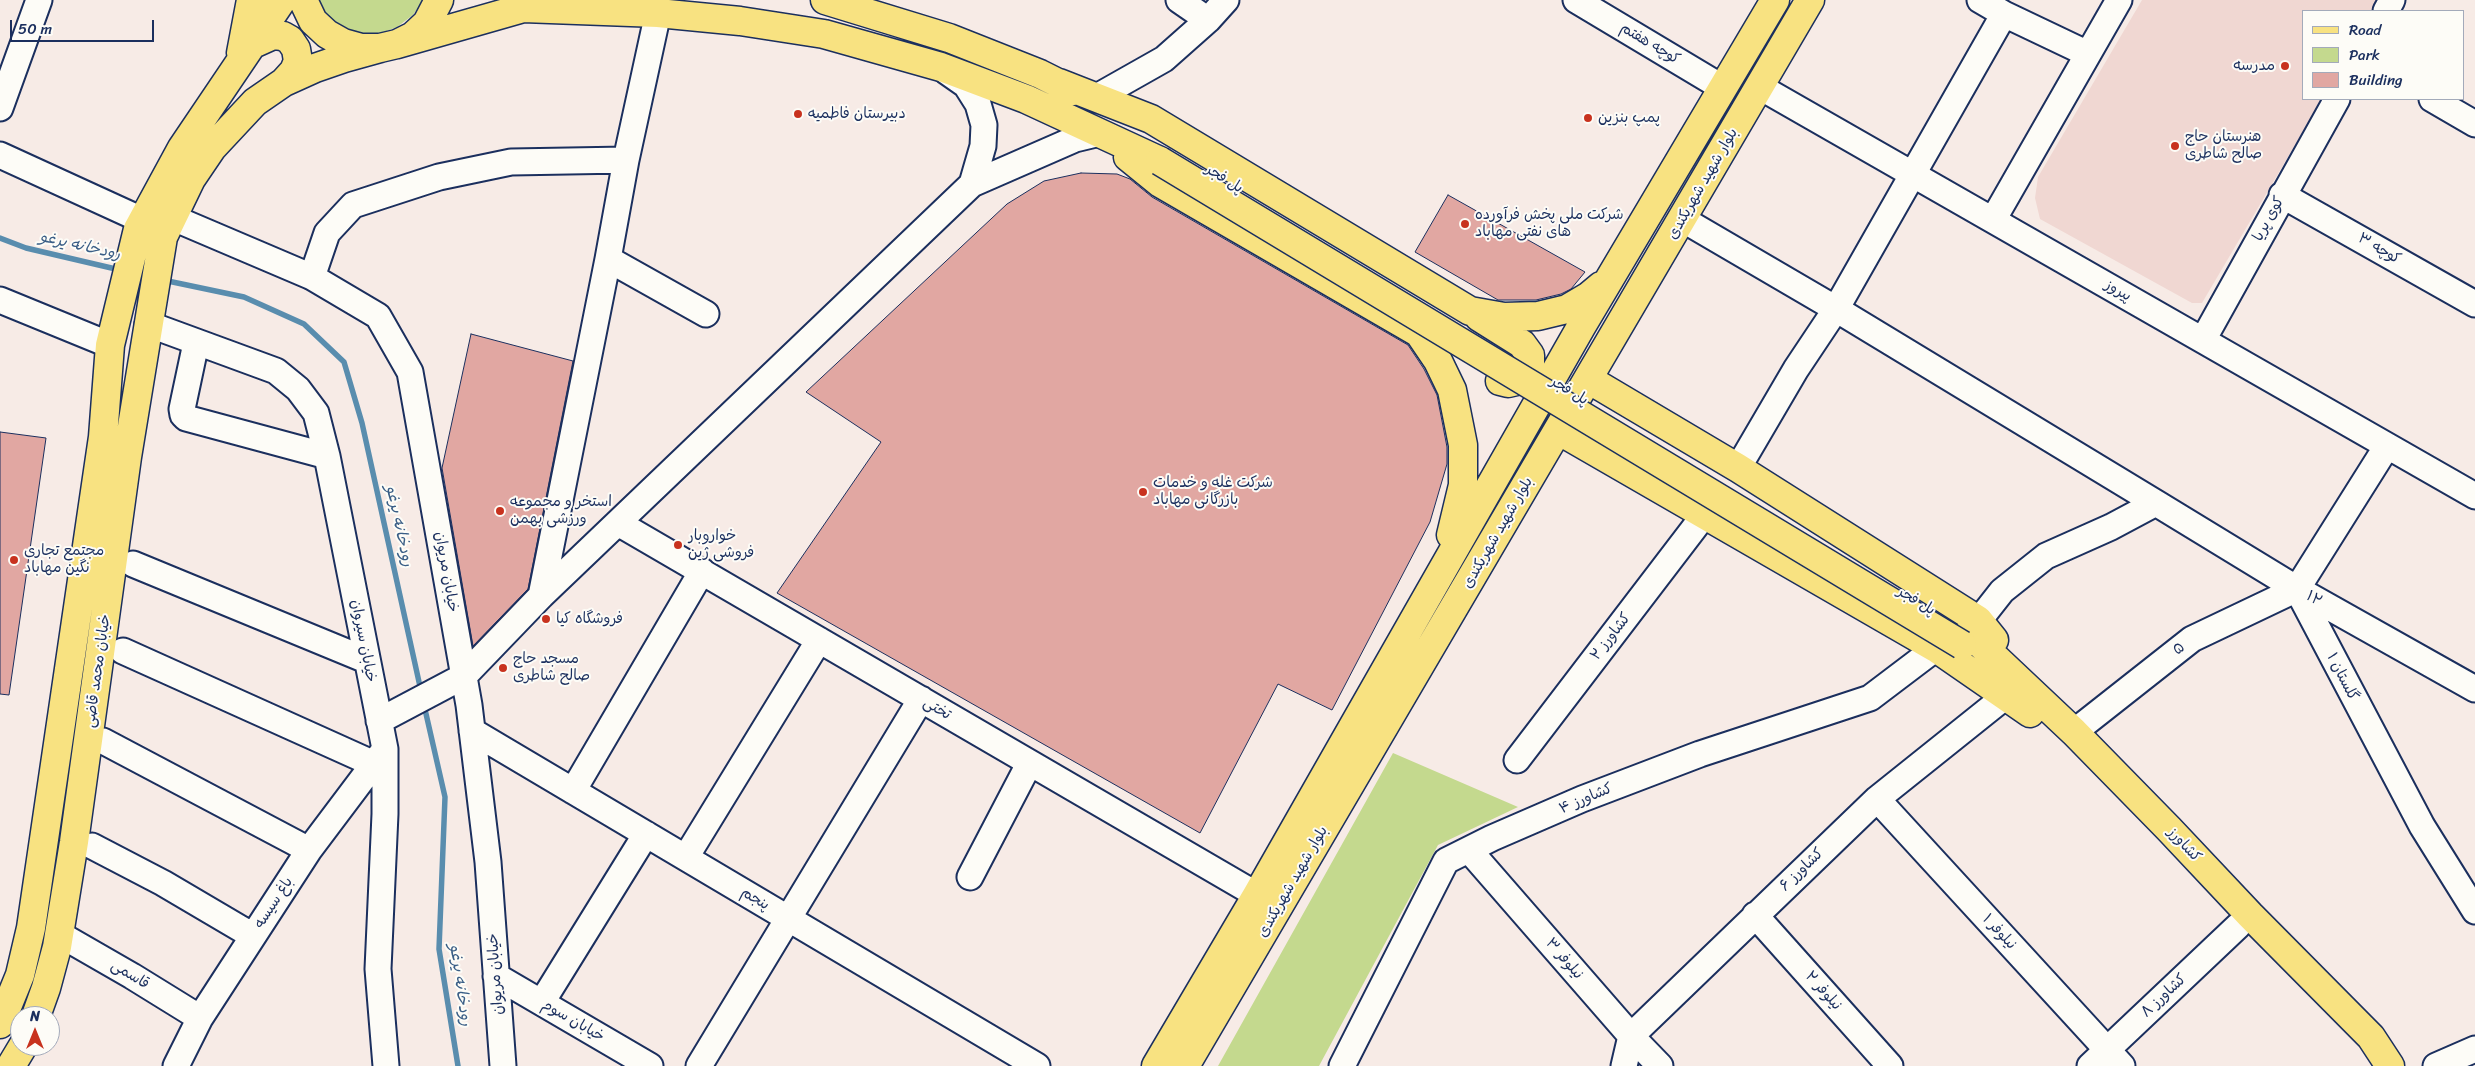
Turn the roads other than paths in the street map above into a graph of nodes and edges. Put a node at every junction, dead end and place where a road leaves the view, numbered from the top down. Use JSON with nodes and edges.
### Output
{"nodes":[{"id":1,"x":39,"y":0,"type":"edge"},
{"id":2,"x":251,"y":0,"type":"edge"},
{"id":3,"x":282,"y":0,"type":"edge"},
{"id":4,"x":303,"y":0,"type":"edge"},
{"id":5,"x":439,"y":0,"type":"edge"},
{"id":6,"x":825,"y":0,"type":"edge"},
{"id":7,"x":1180,"y":0,"type":"edge"},
{"id":8,"x":1226,"y":0,"type":"edge"},
{"id":9,"x":1576,"y":0,"type":"edge"},
{"id":10,"x":1775,"y":0,"type":"edge"},
{"id":11,"x":1810,"y":0,"type":"edge"},
{"id":12,"x":1980,"y":0,"type":"edge"},
{"id":13,"x":2119,"y":0,"type":"edge"},
{"id":14,"x":510,"y":4,"type":"edge"},
{"id":15,"x":658,"y":13,"type":"junction"},
{"id":16,"x":2004,"y":14,"type":"junction"},
{"id":17,"x":1208,"y":20,"type":"junction"},
{"id":18,"x":253,"y":44,"type":"junction"},
{"id":19,"x":389,"y":46,"type":"junction"},
{"id":20,"x":2088,"y":54,"type":"junction"},
{"id":21,"x":238,"y":67,"type":"junction"},
{"id":22,"x":941,"y":67,"type":"junction"},
{"id":23,"x":284,"y":82,"type":"junction"},
{"id":24,"x":1059,"y":83,"type":"junction"},
{"id":25,"x":1760,"y":87,"type":"junction"},
{"id":26,"x":1723,"y":88,"type":"junction"},
{"id":27,"x":1095,"y":98,"type":"junction"},
{"id":28,"x":2336,"y":100,"type":"edge"},
{"id":29,"x":2434,"y":100,"type":"edge"},
{"id":30,"x":0,"y":108,"type":"edge"},
{"id":31,"x":2475,"y":124,"type":"edge"},
{"id":32,"x":1100,"y":133,"type":"junction"},
{"id":33,"x":1166,"y":154,"type":"junction"},
{"id":34,"x":0,"y":155,"type":"edge"},
{"id":35,"x":626,"y":160,"type":"junction"},
{"id":36,"x":1913,"y":174,"type":"junction"},
{"id":37,"x":972,"y":184,"type":"junction"},
{"id":38,"x":2282,"y":195,"type":"junction"},
{"id":39,"x":1682,"y":219,"type":"junction"},
{"id":40,"x":1993,"y":220,"type":"junction"},
{"id":41,"x":154,"y":226,"type":"junction"},
{"id":42,"x":608,"y":259,"type":"junction"},
{"id":43,"x":312,"y":277,"type":"junction"},
{"id":44,"x":1611,"y":277,"type":"junction"},
{"id":45,"x":0,"y":300,"type":"edge"},
{"id":46,"x":2475,"y":304,"type":"edge"},
{"id":47,"x":1836,"y":309,"type":"junction"},
{"id":48,"x":1470,"y":311,"type":"junction"},
{"id":49,"x":706,"y":314,"type":"dead end"},
{"id":50,"x":148,"y":324,"type":"junction"},
{"id":51,"x":1419,"y":333,"type":"junction"},
{"id":52,"x":2203,"y":340,"type":"junction"},
{"id":53,"x":196,"y":343,"type":"junction"},
{"id":54,"x":110,"y":345,"type":"junction"},
{"id":55,"x":1588,"y":379,"type":"junction"},
{"id":56,"x":1558,"y":430,"type":"junction"},
{"id":57,"x":2387,"y":446,"type":"junction"},
{"id":58,"x":327,"y":456,"type":"junction"},
{"id":59,"x":1738,"y":468,"type":"junction"},
{"id":60,"x":2475,"y":496,"type":"edge"},
{"id":61,"x":2156,"y":503,"type":"junction"},
{"id":62,"x":1705,"y":514,"type":"junction"},
{"id":63,"x":618,"y":523,"type":"junction"},
{"id":64,"x":133,"y":564,"type":"dead end"},
{"id":65,"x":702,"y":571,"type":"junction"},
{"id":66,"x":1432,"y":588,"type":"junction"},
{"id":67,"x":2297,"y":589,"type":"junction"},
{"id":68,"x":541,"y":596,"type":"junction"},
{"id":69,"x":1970,"y":633,"type":"junction"},
{"id":70,"x":819,"y":640,"type":"junction"},
{"id":71,"x":1936,"y":648,"type":"junction"},
{"id":72,"x":123,"y":651,"type":"dead end"},
{"id":73,"x":366,"y":660,"type":"junction"},
{"id":74,"x":464,"y":676,"type":"junction"},
{"id":75,"x":2475,"y":689,"type":"edge"},
{"id":76,"x":2006,"y":695,"type":"junction"},
{"id":77,"x":921,"y":699,"type":"junction"},
{"id":78,"x":2037,"y":709,"type":"junction"},
{"id":79,"x":379,"y":721,"type":"junction"},
{"id":80,"x":472,"y":731,"type":"junction"},
{"id":81,"x":2074,"y":732,"type":"junction"},
{"id":82,"x":103,"y":741,"type":"dead end"},
{"id":83,"x":380,"y":756,"type":"junction"},
{"id":84,"x":1517,"y":760,"type":"dead end"},
{"id":85,"x":1029,"y":764,"type":"junction"},
{"id":86,"x":573,"y":791,"type":"junction"},
{"id":87,"x":1876,"y":799,"type":"junction"},
{"id":88,"x":646,"y":834,"type":"junction"},
{"id":89,"x":92,"y":846,"type":"dead end"},
{"id":90,"x":309,"y":850,"type":"junction"},
{"id":91,"x":1469,"y":850,"type":"junction"},
{"id":92,"x":686,"y":857,"type":"junction"},
{"id":93,"x":970,"y":877,"type":"dead end"},
{"id":94,"x":1257,"y":895,"type":"junction"},
{"id":95,"x":2475,"y":911,"type":"edge"},
{"id":96,"x":1755,"y":916,"type":"junction"},
{"id":97,"x":788,"y":918,"type":"junction"},
{"id":98,"x":2238,"y":926,"type":"junction"},
{"id":99,"x":59,"y":934,"type":"junction"},
{"id":100,"x":253,"y":936,"type":"junction"},
{"id":101,"x":496,"y":976,"type":"junction"},
{"id":102,"x":542,"y":1002,"type":"junction"},
{"id":103,"x":40,"y":1006,"type":"edge"},
{"id":104,"x":2,"y":1015,"type":"edge"},
{"id":105,"x":200,"y":1018,"type":"junction"},
{"id":106,"x":1631,"y":1036,"type":"junction"},
{"id":107,"x":2475,"y":1049,"type":"edge"},
{"id":108,"x":2106,"y":1061,"type":"edge"},
{"id":109,"x":2388,"y":1064,"type":"edge"},
{"id":110,"x":176,"y":1066,"type":"edge"},
{"id":111,"x":386,"y":1066,"type":"edge"},
{"id":112,"x":503,"y":1066,"type":"edge"},
{"id":113,"x":650,"y":1066,"type":"edge"},
{"id":114,"x":699,"y":1066,"type":"edge"},
{"id":115,"x":1038,"y":1066,"type":"edge"},
{"id":116,"x":1156,"y":1066,"type":"edge"},
{"id":117,"x":1185,"y":1066,"type":"edge"},
{"id":118,"x":1342,"y":1066,"type":"edge"},
{"id":119,"x":1624,"y":1066,"type":"edge"},
{"id":120,"x":1660,"y":1066,"type":"edge"},
{"id":121,"x":1890,"y":1066,"type":"edge"},
{"id":122,"x":2436,"y":1066,"type":"edge"}],
"edges":[{"from":1,"to":30,"type":"street"},
{"from":2,"to":21,"type":"main road"},
{"from":3,"to":18,"type":"main road"},
{"from":4,"to":19,"type":"main road"},
{"from":5,"to":19,"type":"main road"},
{"from":6,"to":24,"type":"main road"},
{"from":7,"to":17,"type":"street"},
{"from":8,"to":17,"type":"street"},
{"from":9,"to":26,"type":"street","name":"کوچه هفتم"},
{"from":10,"to":26,"type":"main road","name":"بلوار شهید شهریکندی"},
{"from":11,"to":25,"type":"main road","name":"بلوار شهید شهریکندی"},
{"from":12,"to":16,"type":"street"},
{"from":13,"to":20,"type":"street"},
{"from":14,"to":15,"type":"main road"},
{"from":14,"to":19,"type":"main road"},
{"from":15,"to":22,"type":"main road"},
{"from":15,"to":35,"type":"street"},
{"from":16,"to":20,"type":"street"},
{"from":16,"to":36,"type":"street"},
{"from":17,"to":27,"type":"street"},
{"from":18,"to":21,"type":"main road"},
{"from":18,"to":23,"type":"main road"},
{"from":19,"to":23,"type":"main road"},
{"from":20,"to":40,"type":"street"},
{"from":21,"to":41,"type":"main road"},
{"from":22,"to":32,"type":"main road"},
{"from":22,"to":37,"type":"street"},
{"from":23,"to":41,"type":"main road"},
{"from":24,"to":27,"type":"main road"},
{"from":24,"to":33,"type":"main road"},
{"from":25,"to":36,"type":"street","name":"پیروز"},
{"from":25,"to":39,"type":"main road","name":"بلوار شهید شهریکندی"},
{"from":26,"to":44,"type":"main road","name":"بلوار شهید شهریکندی"},
{"from":27,"to":48,"type":"main road"},
{"from":28,"to":38,"type":"street","name":"کوی پریا"},
{"from":29,"to":31,"type":"street"},
{"from":32,"to":33,"type":"main road"},
{"from":32,"to":37,"type":"street"},
{"from":32,"to":51,"type":"main road"},
{"from":33,"to":69,"type":"main road","name":"پل فجر"},
{"from":34,"to":41,"type":"street","name":"خیابان مریوان"},
{"from":35,"to":42,"type":"street"},
{"from":35,"to":43,"type":"street"},
{"from":36,"to":40,"type":"street","name":"پیروز"},
{"from":36,"to":47,"type":"street"},
{"from":37,"to":63,"type":"street"},
{"from":38,"to":46,"type":"street","name":"کوچه ۳"},
{"from":38,"to":52,"type":"street","name":"کوی پریا"},
{"from":39,"to":47,"type":"street","name":"۱۲"},
{"from":39,"to":55,"type":"main road","name":"بلوار شهید شهریکندی"},
{"from":40,"to":52,"type":"street","name":"پیروز"},
{"from":41,"to":43,"type":"street","name":"خیابان مریوان"},
{"from":41,"to":50,"type":"main road","name":"خیابان محمد قاضی"},
{"from":41,"to":54,"type":"main road","name":"خیابان محمد قاضی"},
{"from":42,"to":49,"type":"street"},
{"from":42,"to":68,"type":"street"},
{"from":43,"to":74,"type":"street","name":"خیابان مریوان"},
{"from":44,"to":48,"type":"main road"},
{"from":44,"to":66,"type":"main road","name":"بلوار شهید شهریکندی"},
{"from":45,"to":54,"type":"street"},
{"from":47,"to":59,"type":"street"},
{"from":47,"to":61,"type":"street","name":"۱۲"},
{"from":48,"to":51,"type":"main road"},
{"from":50,"to":53,"type":"street","name":"خیابان سیروان"},
{"from":50,"to":99,"type":"main road","name":"خیابان محمد قاضی"},
{"from":51,"to":66,"type":"main road"},
{"from":52,"to":57,"type":"street","name":"پیروز"},
{"from":53,"to":58,"type":"street","name":"خیابان سیروان"},
{"from":53,"to":58,"type":"street"},
{"from":54,"to":104,"type":"main road","name":"خیابان محمد قاضی"},
{"from":55,"to":56,"type":"main road","name":"بلوار شهید شهریکندی"},
{"from":55,"to":59,"type":"main road"},
{"from":56,"to":62,"type":"main road"},
{"from":56,"to":117,"type":"main road","name":"بلوار شهید شهریکندی"},
{"from":57,"to":60,"type":"street","name":"پیروز"},
{"from":57,"to":67,"type":"street"},
{"from":58,"to":73,"type":"street","name":"خیابان سیروان"},
{"from":59,"to":69,"type":"main road"},
{"from":61,"to":67,"type":"street","name":"۱۲"},
{"from":61,"to":69,"type":"street"},
{"from":62,"to":71,"type":"main road"},
{"from":62,"to":84,"type":"street","name":"کشاورز ۲"},
{"from":63,"to":65,"type":"street","name":"تختی"},
{"from":63,"to":68,"type":"street"},
{"from":64,"to":73,"type":"street"},
{"from":65,"to":70,"type":"street","name":"تختی"},
{"from":65,"to":86,"type":"street"},
{"from":66,"to":94,"type":"main road","name":"بلوار شهید شهریکندی"},
{"from":67,"to":75,"type":"street","name":"۱۲"},
{"from":67,"to":81,"type":"street","name":"۵"},
{"from":67,"to":95,"type":"street","name":"گلستان ۱"},
{"from":68,"to":74,"type":"street"},
{"from":69,"to":78,"type":"main road","name":"کشاورز"},
{"from":70,"to":77,"type":"street","name":"تختی"},
{"from":70,"to":92,"type":"street"},
{"from":71,"to":76,"type":"main road"},
{"from":71,"to":91,"type":"street","name":"کشاورز ۴"},
{"from":72,"to":83,"type":"street"},
{"from":73,"to":79,"type":"street","name":"خیابان سیروان"},
{"from":74,"to":79,"type":"street"},
{"from":74,"to":80,"type":"street","name":"خیابان مریوان"},
{"from":76,"to":78,"type":"main road"},
{"from":76,"to":87,"type":"street","name":"کشاورز ۶"},
{"from":77,"to":85,"type":"street","name":"تختی"},
{"from":77,"to":97,"type":"street"},
{"from":78,"to":81,"type":"main road","name":"کشاورز"},
{"from":78,"to":98,"type":"main road"},
{"from":79,"to":83,"type":"street","name":"خیابان سیروان"},
{"from":80,"to":86,"type":"street","name":"پنجم"},
{"from":80,"to":101,"type":"street","name":"خیابان مریوان"},
{"from":81,"to":109,"type":"main road","name":"کشاورز"},
{"from":82,"to":90,"type":"street"},
{"from":83,"to":90,"type":"street","name":"باغ سیسه"},
{"from":83,"to":111,"type":"street","name":"خیابان سیروان"},
{"from":85,"to":93,"type":"street"},
{"from":85,"to":94,"type":"street","name":"تختی"},
{"from":86,"to":88,"type":"street","name":"پنجم"},
{"from":87,"to":96,"type":"street","name":"کشاورز ۶"},
{"from":87,"to":108,"type":"street","name":"نیلوفر ۱"},
{"from":88,"to":92,"type":"street","name":"پنجم"},
{"from":88,"to":102,"type":"street"},
{"from":89,"to":100,"type":"street"},
{"from":90,"to":100,"type":"street","name":"باغ سیسه"},
{"from":91,"to":106,"type":"street","name":"نیلوفر ۳"},
{"from":91,"to":118,"type":"street","name":"کشاورز ۴"},
{"from":92,"to":97,"type":"street","name":"پنجم"},
{"from":94,"to":116,"type":"main road","name":"بلوار شهید شهریکندی"},
{"from":96,"to":106,"type":"street","name":"کشاورز ۶"},
{"from":96,"to":121,"type":"street","name":"نیلوفر ۲"},
{"from":97,"to":114,"type":"street"},
{"from":97,"to":115,"type":"street","name":"پنجم"},
{"from":98,"to":108,"type":"street","name":"کشاورز ۸"},
{"from":98,"to":109,"type":"main road"},
{"from":99,"to":103,"type":"main road","name":"خیابان محمد قاضی"},
{"from":99,"to":105,"type":"street","name":"قاسمی"},
{"from":100,"to":105,"type":"street","name":"باغ سیسه"},
{"from":101,"to":102,"type":"street","name":"خیابان سوم"},
{"from":101,"to":112,"type":"street","name":"خیابان مریوان"},
{"from":102,"to":113,"type":"street","name":"خیابان سوم"},
{"from":105,"to":110,"type":"street","name":"باغ سیسه"},
{"from":106,"to":119,"type":"street"},
{"from":106,"to":120,"type":"street","name":"نیلوفر ۳"},
{"from":107,"to":122,"type":"street"}]}
